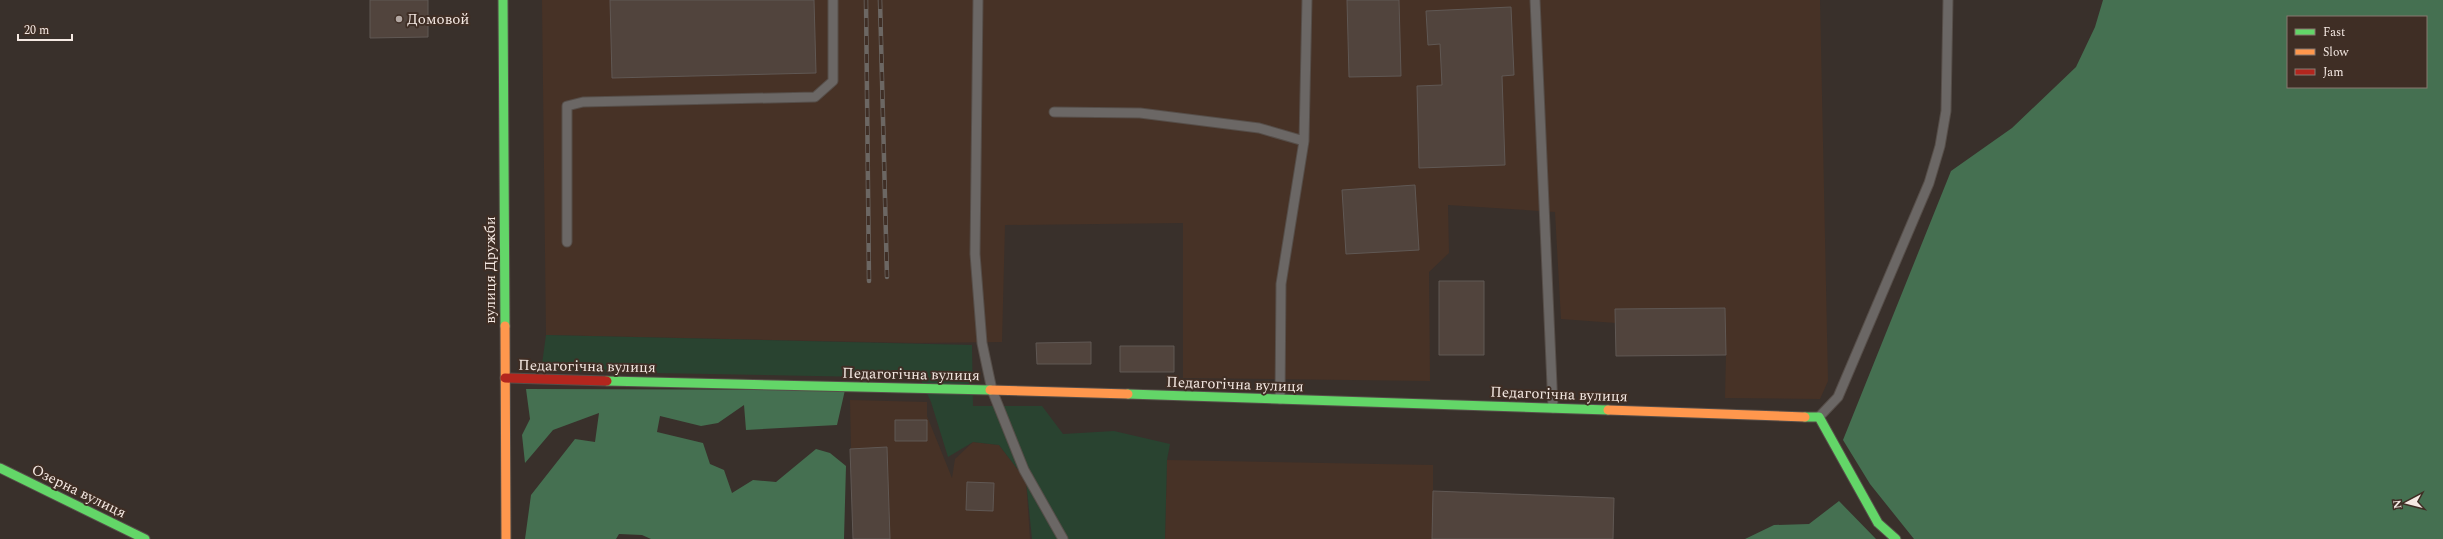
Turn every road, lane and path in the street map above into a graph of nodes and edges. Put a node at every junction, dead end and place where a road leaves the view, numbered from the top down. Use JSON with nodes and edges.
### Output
{"nodes":[{"id":1,"x":503,"y":0,"type":"edge"},
{"id":2,"x":833,"y":0,"type":"edge"},
{"id":3,"x":978,"y":0,"type":"edge"},
{"id":4,"x":1307,"y":0,"type":"edge"},
{"id":5,"x":1535,"y":0,"type":"edge"},
{"id":6,"x":1948,"y":0,"type":"edge"},
{"id":7,"x":1054,"y":112,"type":"dead end"},
{"id":8,"x":1304,"y":141,"type":"junction"},
{"id":9,"x":567,"y":242,"type":"dead end"},
{"id":10,"x":505,"y":378,"type":"junction"},
{"id":11,"x":992,"y":390,"type":"junction"},
{"id":12,"x":1280,"y":399,"type":"junction"},
{"id":13,"x":1553,"y":408,"type":"junction"},
{"id":14,"x":1819,"y":417,"type":"junction"},
{"id":15,"x":0,"y":468,"type":"edge"},
{"id":16,"x":145,"y":539,"type":"edge"},
{"id":17,"x":506,"y":539,"type":"edge"},
{"id":18,"x":1063,"y":539,"type":"edge"},
{"id":19,"x":1896,"y":539,"type":"edge"}],
"edges":[{"from":1,"to":10,"type":"street","name":"вулиця Дружби"},
{"from":2,"to":9,"type":"lane"},
{"from":3,"to":11,"type":"lane"},
{"from":4,"to":8,"type":"lane"},
{"from":5,"to":13,"type":"lane"},
{"from":6,"to":14,"type":"lane"},
{"from":7,"to":8,"type":"lane"},
{"from":8,"to":12,"type":"lane"},
{"from":10,"to":11,"type":"street","name":"Педагогічна вулиця"},
{"from":10,"to":17,"type":"street","name":"вулиця Дружби"},
{"from":11,"to":12,"type":"street","name":"Педагогічна вулиця"},
{"from":11,"to":18,"type":"lane"},
{"from":12,"to":13,"type":"street","name":"Педагогічна вулиця"},
{"from":13,"to":14,"type":"street","name":"Педагогічна вулиця"},
{"from":14,"to":19,"type":"street"},
{"from":15,"to":16,"type":"street","name":"Озерна вулиця"}]}
